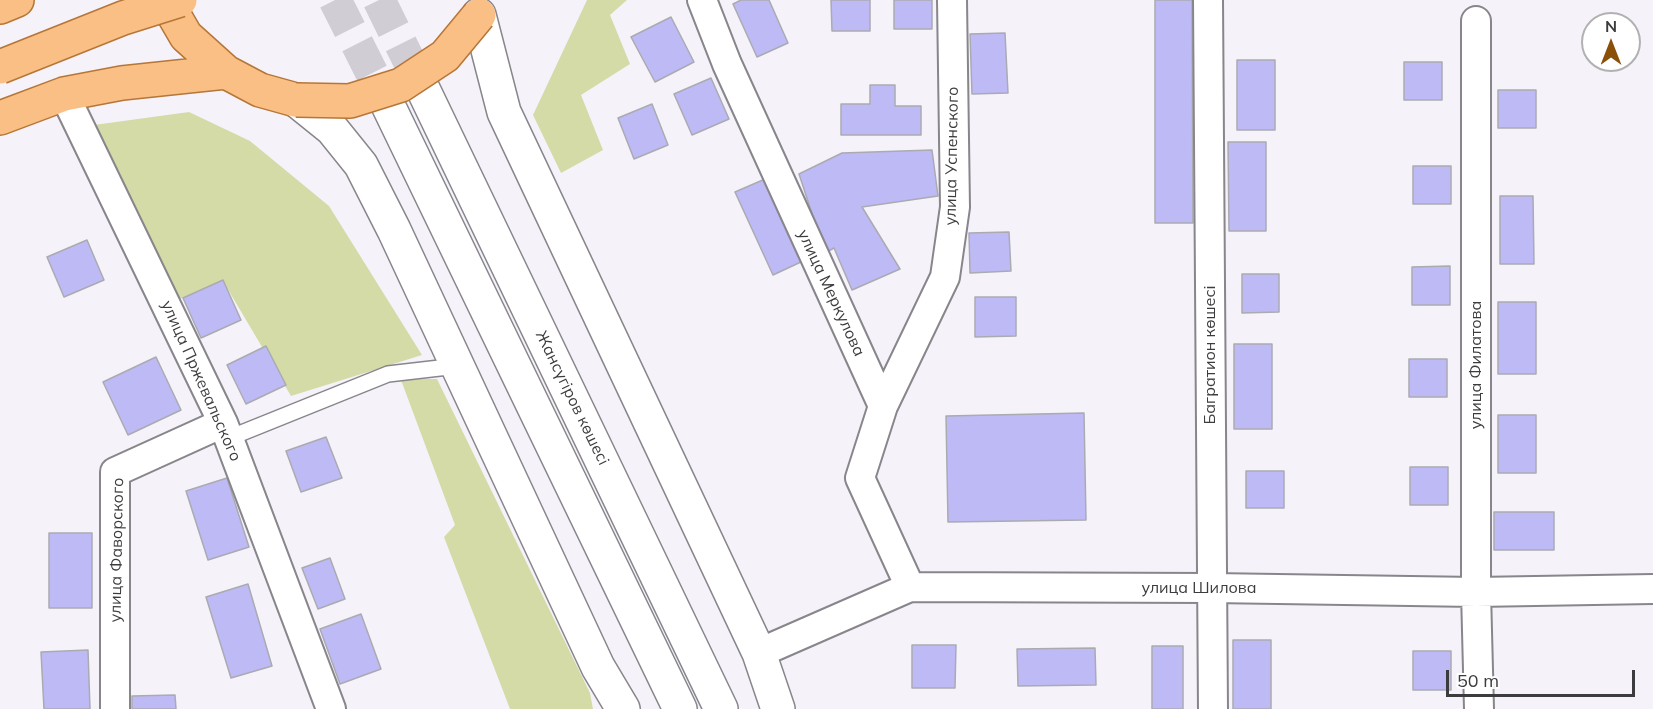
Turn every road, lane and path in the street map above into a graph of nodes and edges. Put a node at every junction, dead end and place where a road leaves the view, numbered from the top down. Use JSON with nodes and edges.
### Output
{"nodes":[{"id":1,"x":17,"y":0,"type":"edge"},
{"id":2,"x":165,"y":0,"type":"edge"},
{"id":3,"x":180,"y":0,"type":"edge"},
{"id":4,"x":702,"y":0,"type":"edge"},
{"id":5,"x":951,"y":0,"type":"edge"},
{"id":6,"x":1208,"y":0,"type":"edge"},
{"id":7,"x":0,"y":7,"type":"edge"},
{"id":8,"x":483,"y":8,"type":"edge"},
{"id":9,"x":1476,"y":21,"type":"dead end"},
{"id":10,"x":0,"y":67,"type":"edge"},
{"id":11,"x":226,"y":72,"type":"junction"},
{"id":12,"x":422,"y":87,"type":"tunnel mouth"},
{"id":13,"x":64,"y":94,"type":"junction"},
{"id":14,"x":296,"y":100,"type":"junction"},
{"id":15,"x":387,"y":104,"type":"tunnel mouth"},
{"id":16,"x":0,"y":118,"type":"edge"},
{"id":17,"x":457,"y":366,"type":"junction"},
{"id":18,"x":883,"y":406,"type":"junction"},
{"id":19,"x":226,"y":430,"type":"junction"},
{"id":20,"x":910,"y":587,"type":"junction"},
{"id":21,"x":1212,"y":588,"type":"junction"},
{"id":22,"x":1653,"y":589,"type":"edge"},
{"id":23,"x":1476,"y":592,"type":"junction"},
{"id":24,"x":759,"y":653,"type":"junction"},
{"id":25,"x":115,"y":709,"type":"edge"},
{"id":26,"x":331,"y":709,"type":"edge"},
{"id":27,"x":623,"y":709,"type":"edge"},
{"id":28,"x":680,"y":709,"type":"edge"},
{"id":29,"x":721,"y":709,"type":"edge"},
{"id":30,"x":778,"y":709,"type":"edge"},
{"id":31,"x":1213,"y":709,"type":"edge"},
{"id":32,"x":1479,"y":709,"type":"edge"}],
"edges":[{"from":1,"to":7,"type":"main road"},
{"from":2,"to":11,"type":"main road"},
{"from":3,"to":10,"type":"main road","bridge":true},
{"from":4,"to":18,"type":"street","name":"улица Меркулова"},
{"from":5,"to":18,"type":"street","name":"улица Успенского"},
{"from":6,"to":21,"type":"street","name":"Багратион көшесі"},
{"from":8,"to":14,"type":"main road","bridge":true},
{"from":8,"to":24,"type":"main road"},
{"from":9,"to":23,"type":"street","name":"улица Филатова"},
{"from":11,"to":13,"type":"main road"},
{"from":11,"to":14,"type":"main road"},
{"from":12,"to":29,"type":"main road","name":"Жансүгіров көшесі"},
{"from":13,"to":16,"type":"main road"},
{"from":13,"to":19,"type":"street","name":"улица Пржевальского"},
{"from":14,"to":17,"type":"main road"},
{"from":15,"to":28,"type":"main road"},
{"from":17,"to":19,"type":"lane"},
{"from":17,"to":27,"type":"main road"},
{"from":18,"to":20,"type":"street"},
{"from":19,"to":25,"type":"street","name":"улица Фаворского"},
{"from":19,"to":26,"type":"street","name":"улица Пржевальского"},
{"from":20,"to":21,"type":"street","name":"улица Шилова"},
{"from":20,"to":24,"type":"street","name":"улица Шилова"},
{"from":21,"to":23,"type":"street","name":"улица Шилова"},
{"from":21,"to":31,"type":"street","name":"Багратион көшесі"},
{"from":22,"to":23,"type":"street","name":"улица Шилова"},
{"from":23,"to":32,"type":"street","name":"улица Филатова"},
{"from":24,"to":30,"type":"main road"}]}
